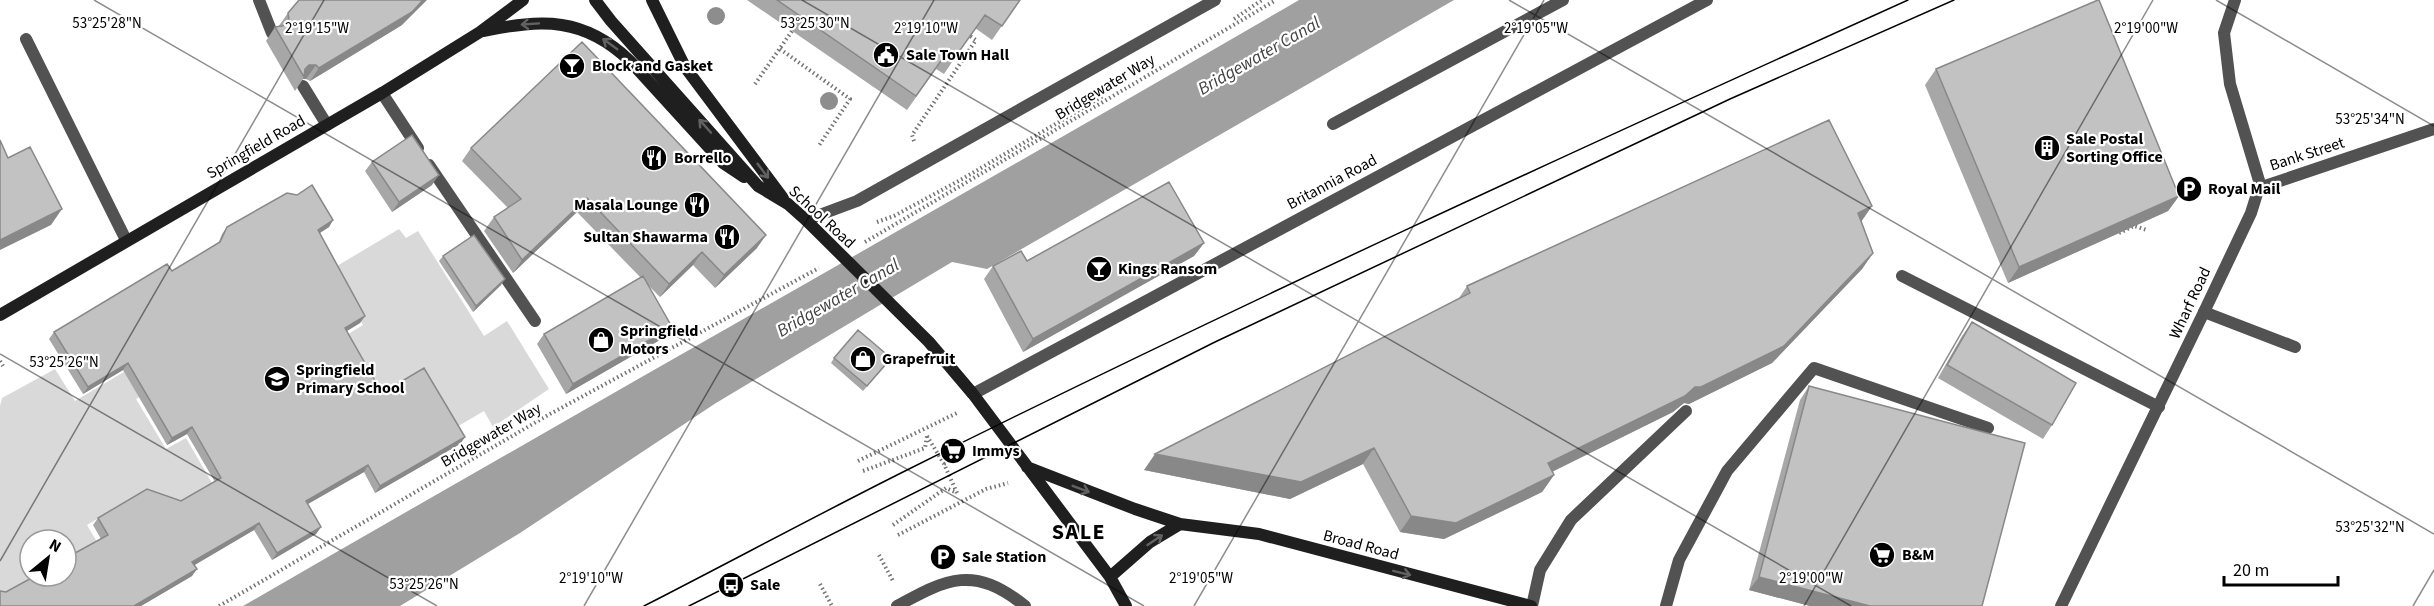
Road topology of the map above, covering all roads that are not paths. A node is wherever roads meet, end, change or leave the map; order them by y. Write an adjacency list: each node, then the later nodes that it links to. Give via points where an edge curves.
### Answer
1 (259, 0): 10 (street)
2 (523, 0): 9 (main road, Springfield Road)
3 (595, 0): 17 (main road, School Road, one-way to 3)
4 (652, 0): 19 (main road, one-way to 19, via 685,67)
5 (1215, 0): 20 (street, via 857,201)
6 (1563, 0): 14 (street)
7 (1707, 0): 27 (street, Britannia Road)
8 (2235, 0): 18 (street, via 2224,33 2230,84)
9 (480, 32): 13 (main road, Springfield Road); 17 (main road, one-way to 9, via 723,163 630,61 595,33 540,23)
10 (272, 33)
11 (26, 39): 21 (street)
12 (303, 86): 15 (street)
13 (382, 93): 15 (main road, Springfield Road); 25 (street)
14 (1334, 124)
15 (327, 125): 21 (main road, Springfield Road)
16 (2434, 129): 18 (street, Bank Street)
17 (758, 186): 19 (main road, School Road)
18 (2259, 188): 23 (street, Wharf Road)
19 (788, 204): 20 (main road, School Road)
20 (806, 220): 27 (main road, School Road, via 929,342)
21 (126, 240): 24 (main road, Springfield Road)
22 (1902, 276): 28 (street)
23 (2204, 312): 26 (street); 28 (street, Wharf Road)
24 (0, 315)
25 (535, 321)
26 (2295, 347)
27 (976, 398): 31 (main road, School Road)
28 (2159, 407): 39 (street, Wharf Road)
29 (1686, 411): 37 (street, via 1570,520 1540,570)
30 (1988, 428): 38 (street, via 1814,368 1727,471 1680,560)
31 (1030, 472): 32 (main road, Broad Road, one-way to 32); 33 (main road, School Road)
32 (1180, 524): 33 (main road, one-way to 32, via 1150,542); 37 (main road, Broad Road, one-way to 37, via 1259,534)
33 (1110, 577): 36 (main road, School Road)
34 (897, 606): 35 (street, via 954,579 1000,589)
35 (1025, 606)
36 (1126, 606)
37 (1532, 606)
38 (1666, 606)
39 (2061, 606)

